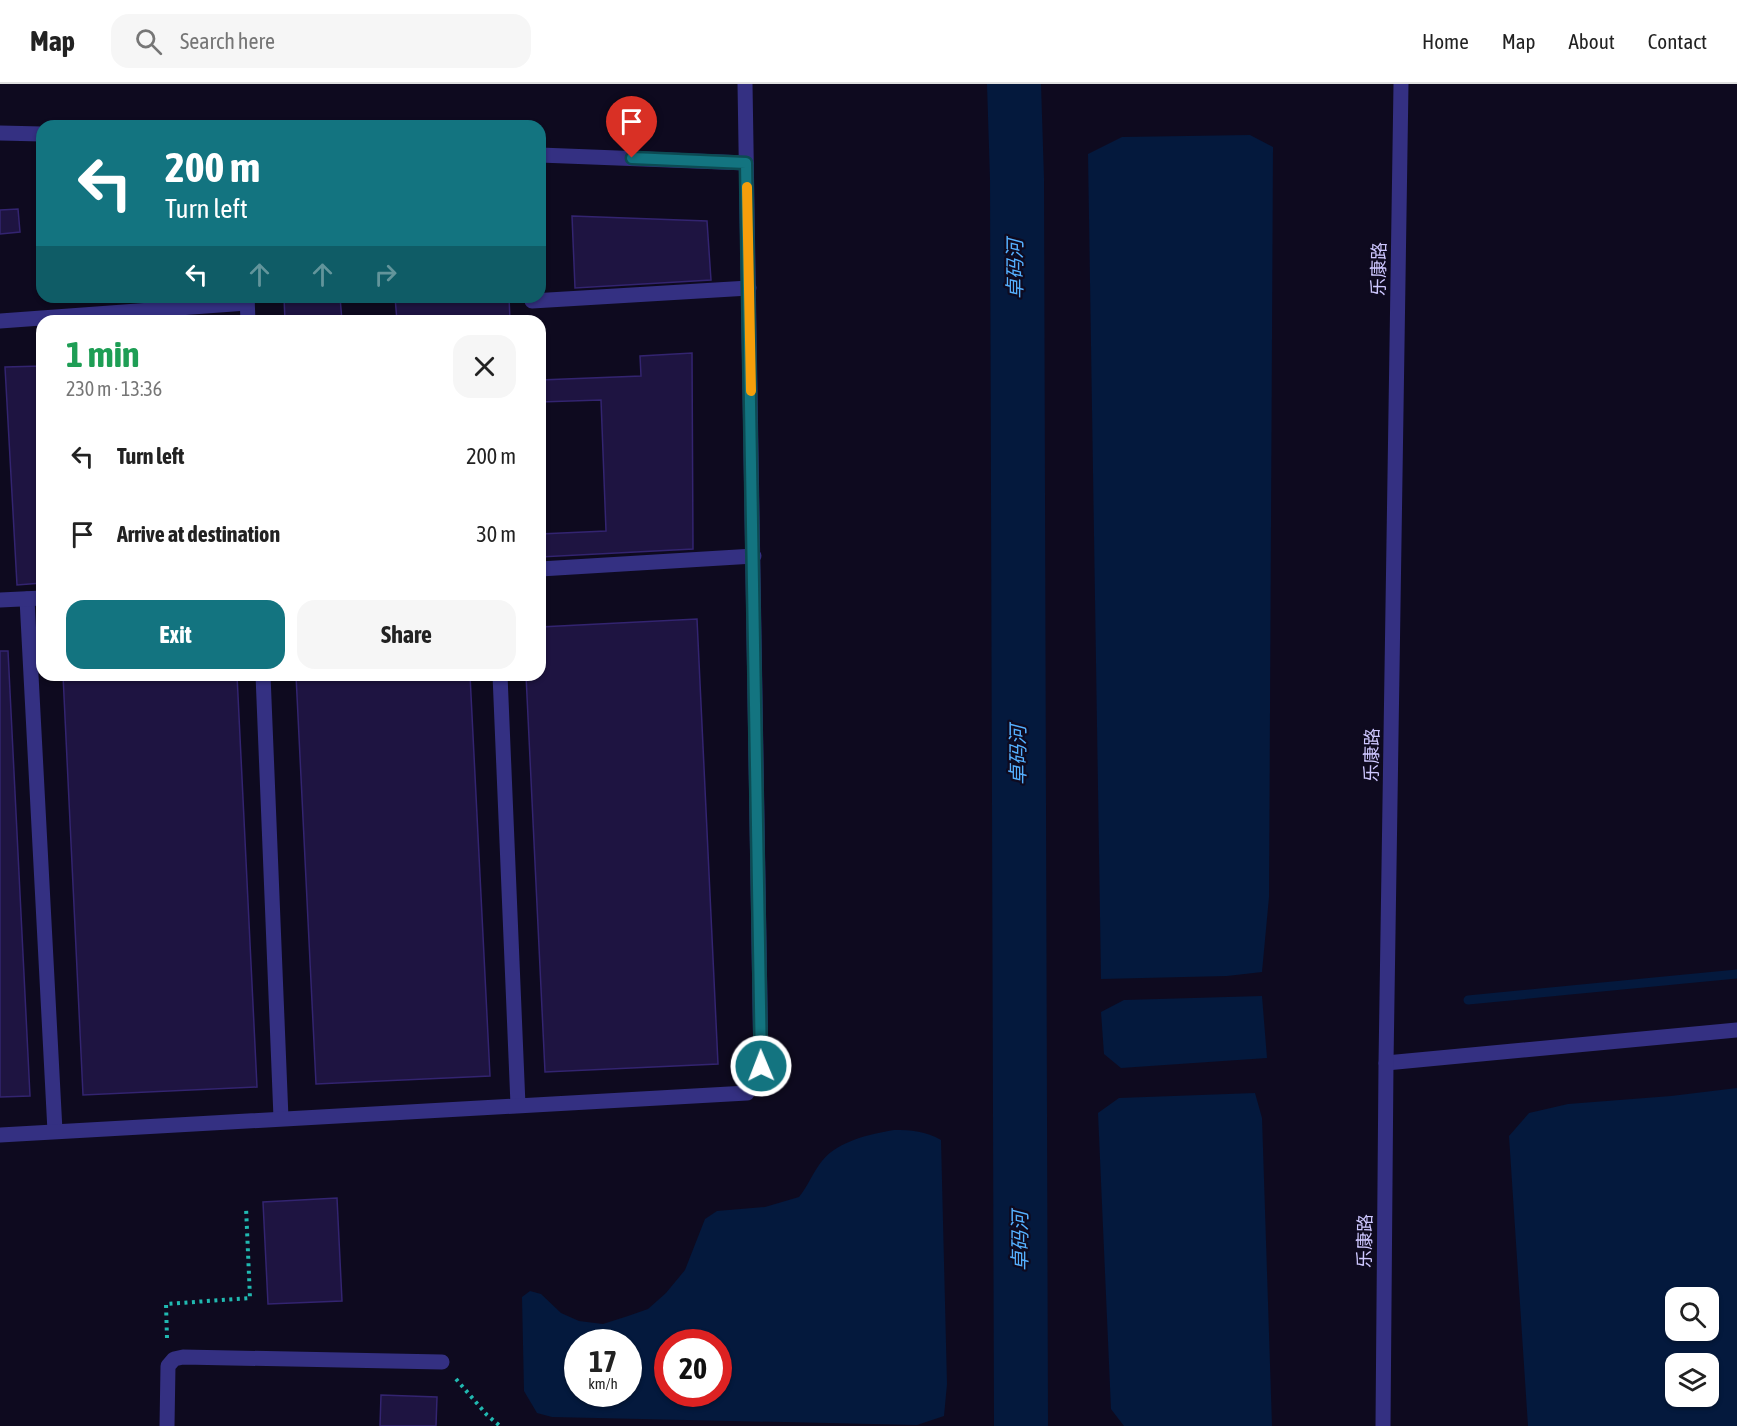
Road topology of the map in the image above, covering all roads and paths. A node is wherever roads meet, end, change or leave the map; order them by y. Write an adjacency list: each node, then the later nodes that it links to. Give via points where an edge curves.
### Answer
1 (745, 84): 6 (street)
2 (1401, 84): 22 (street, 乐康路)
3 (0, 133): 4 (street)
4 (36, 134)
5 (546, 154): 6 (street)
6 (746, 163): 7 (street)
7 (749, 288): 8 (street); 13 (street)
8 (546, 300)
9 (212, 303): 10 (street)
10 (71, 315)
11 (36, 318): 12 (street)
12 (0, 321)
13 (754, 556): 14 (street); 23 (street, via 761,1066 747,1093)
14 (546, 569)
15 (35, 598): 16 (street); 17 (street)
16 (0, 600)
17 (36, 625)
18 (38, 681): 25 (street)
19 (263, 681): 24 (street)
20 (500, 681): 23 (street)
21 (1737, 1030): 22 (street)
22 (1386, 1063): 32 (street, 乐康路)
23 (518, 1105): 24 (street)
24 (281, 1118): 25 (street)
25 (55, 1131): 26 (street)
26 (0, 1135)
27 (246, 1207): 29 (path, via 250,1298 166,1304)
28 (442, 1362): 29 (street, via 183,1357); 31 (path)
29 (168, 1366): 30 (street)
30 (168, 1426)
31 (500, 1426)
32 (1383, 1426)

